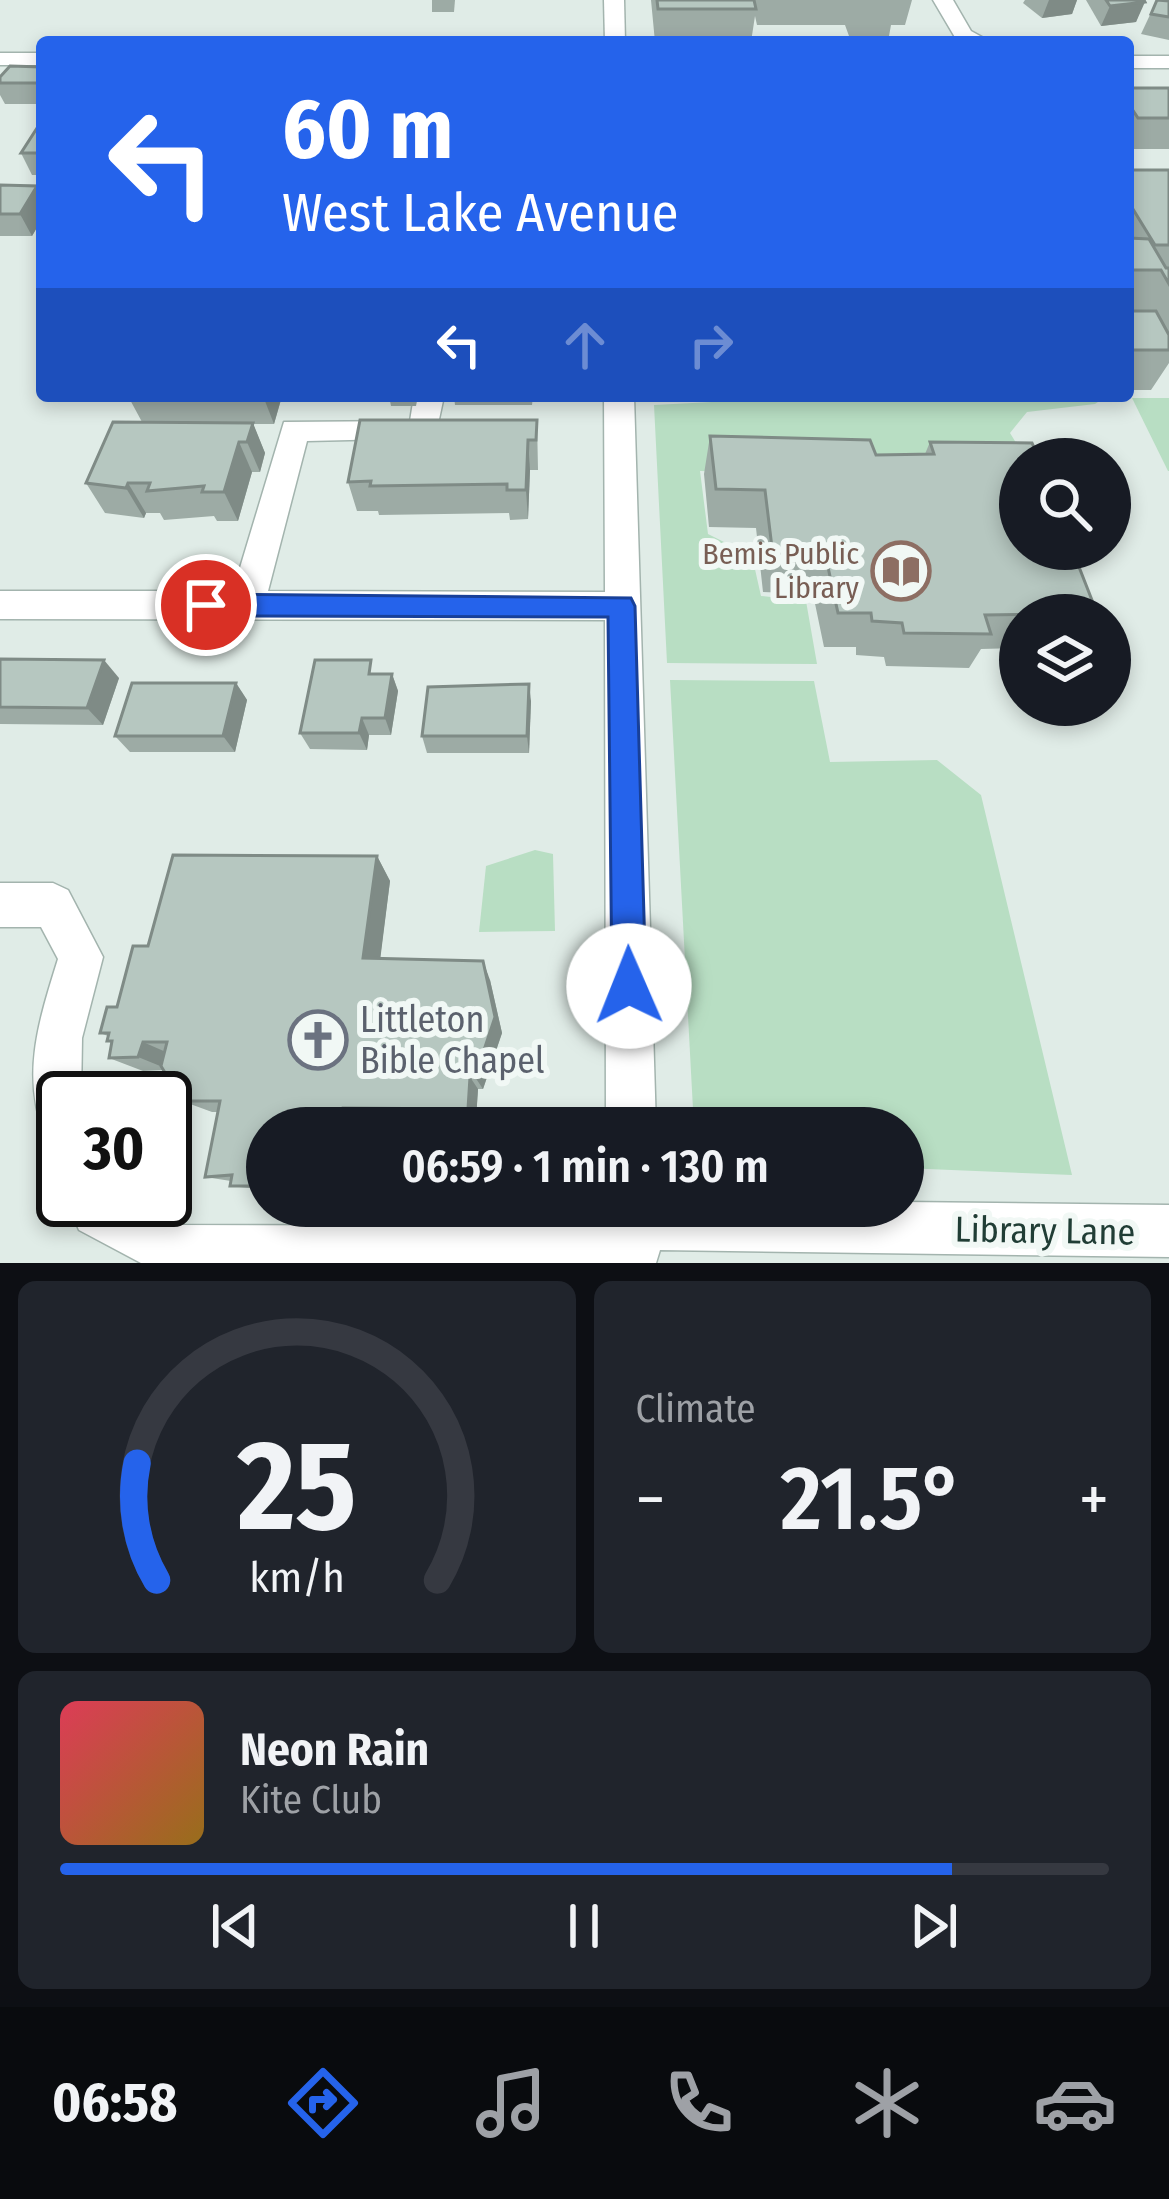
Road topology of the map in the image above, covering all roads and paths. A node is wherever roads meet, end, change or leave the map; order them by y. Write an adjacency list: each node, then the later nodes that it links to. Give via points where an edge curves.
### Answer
1 (614, 0): 3 (street)
2 (944, 0): 4 (street)
3 (615, 36)
4 (966, 36)
5 (0, 59): 6 (street)
6 (36, 59)
7 (1134, 62): 8 (street)
8 (1169, 62)
9 (428, 402): 11 (street)
10 (619, 402): 15 (street)
11 (424, 430): 12 (street); 14 (street, via 284,430)
12 (463, 430)
13 (0, 605): 14 (street)
14 (247, 605): 15 (street)
15 (622, 606): 18 (street)
16 (0, 905): 17 (street, via 53,905 81,957 58,1034)
17 (57, 1071)
18 (632, 1107)
19 (126, 1227): 21 (street, Library Lane, via 172,1251)
20 (1169, 1232): 21 (street, Library Lane)
21 (634, 1236)

